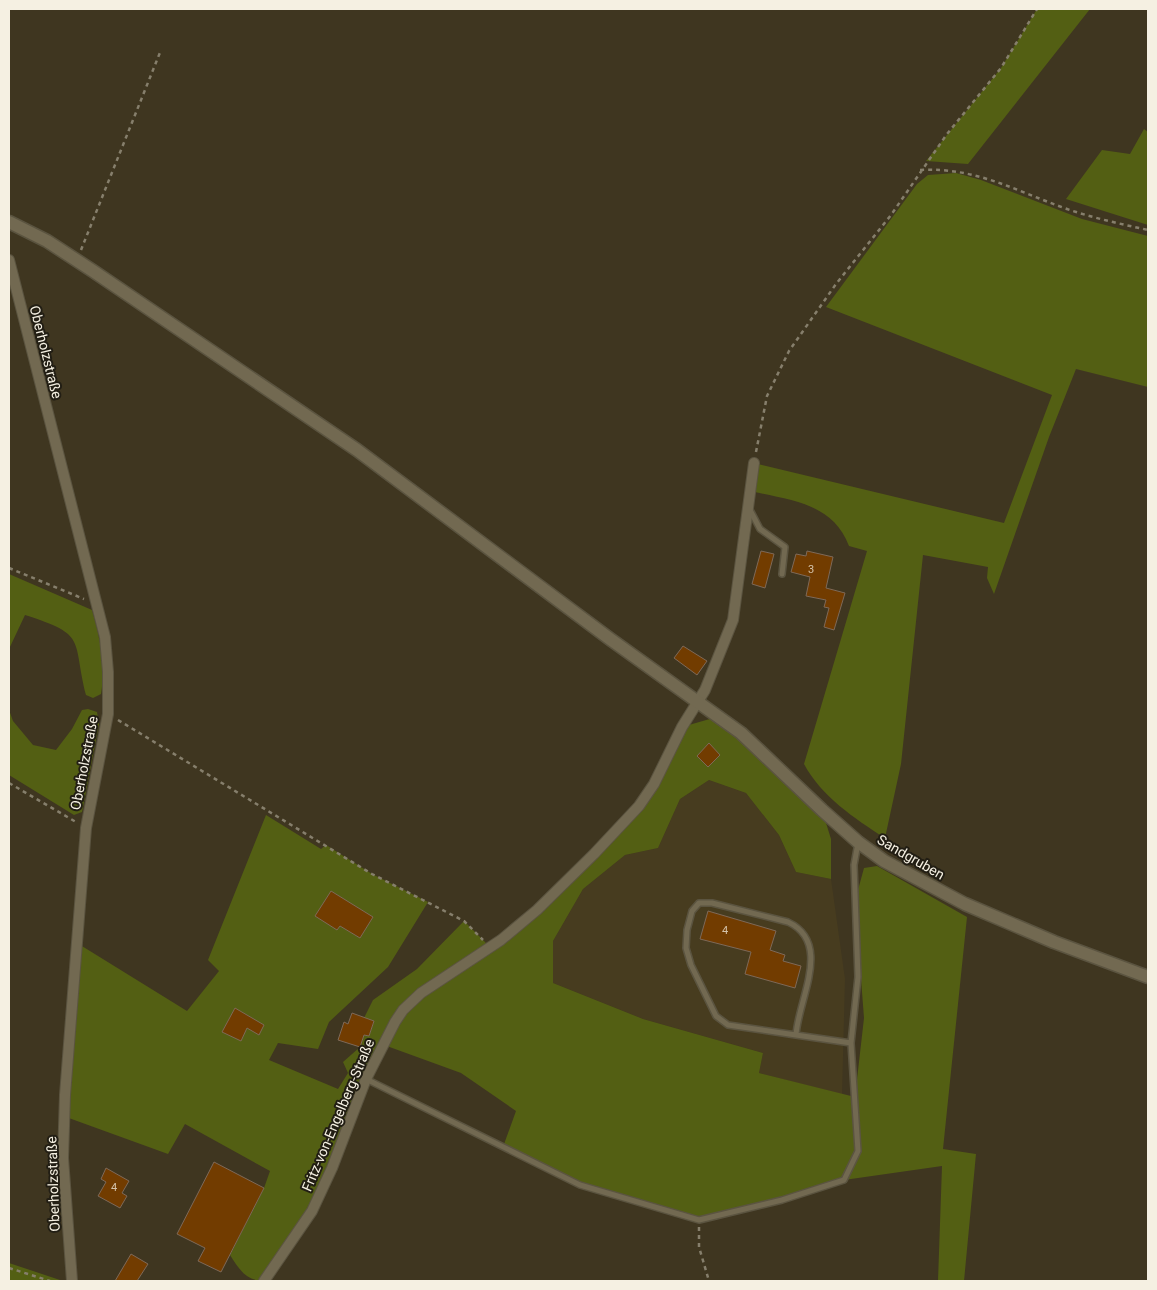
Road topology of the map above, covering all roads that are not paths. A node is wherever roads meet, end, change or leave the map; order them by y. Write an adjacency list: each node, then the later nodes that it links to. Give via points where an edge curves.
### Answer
1 (9, 222): 6 (street, Sandgruben, via 47,241 357,450 610,639)
2 (9, 260): 12 (street, Oberholzstraße, via 105,637 108,672 108,714 86,828 65,1094 63,1158)
3 (754, 463): 4 (street)
4 (749, 508): 5 (lane, via 760,529 786,547); 6 (street, via 733,620 723,650)
5 (782, 574)
6 (698, 700): 7 (street, Sandgruben, via 741,733); 11 (street, Fritz-von-Engelberg-Straße, via 639,806 587,861 501,940 411,1002 395,1022)
7 (858, 842): 8 (street, Sandgruben, via 884,861 965,904); 10 (lane, via 854,865 858,977)
8 (1148, 978)
9 (796, 1034): 9 (lane, via 812,966 801,931 788,922 712,903 696,905 689,917 686,948 716,1016 728,1025); 10 (lane)
10 (851, 1043): 11 (lane, via 858,1151 844,1180 782,1200 699,1220 580,1185)
11 (366, 1079): 13 (street, Fritz-von-Engelberg-Straße, via 312,1211)
12 (72, 1281)
13 (264, 1281)

